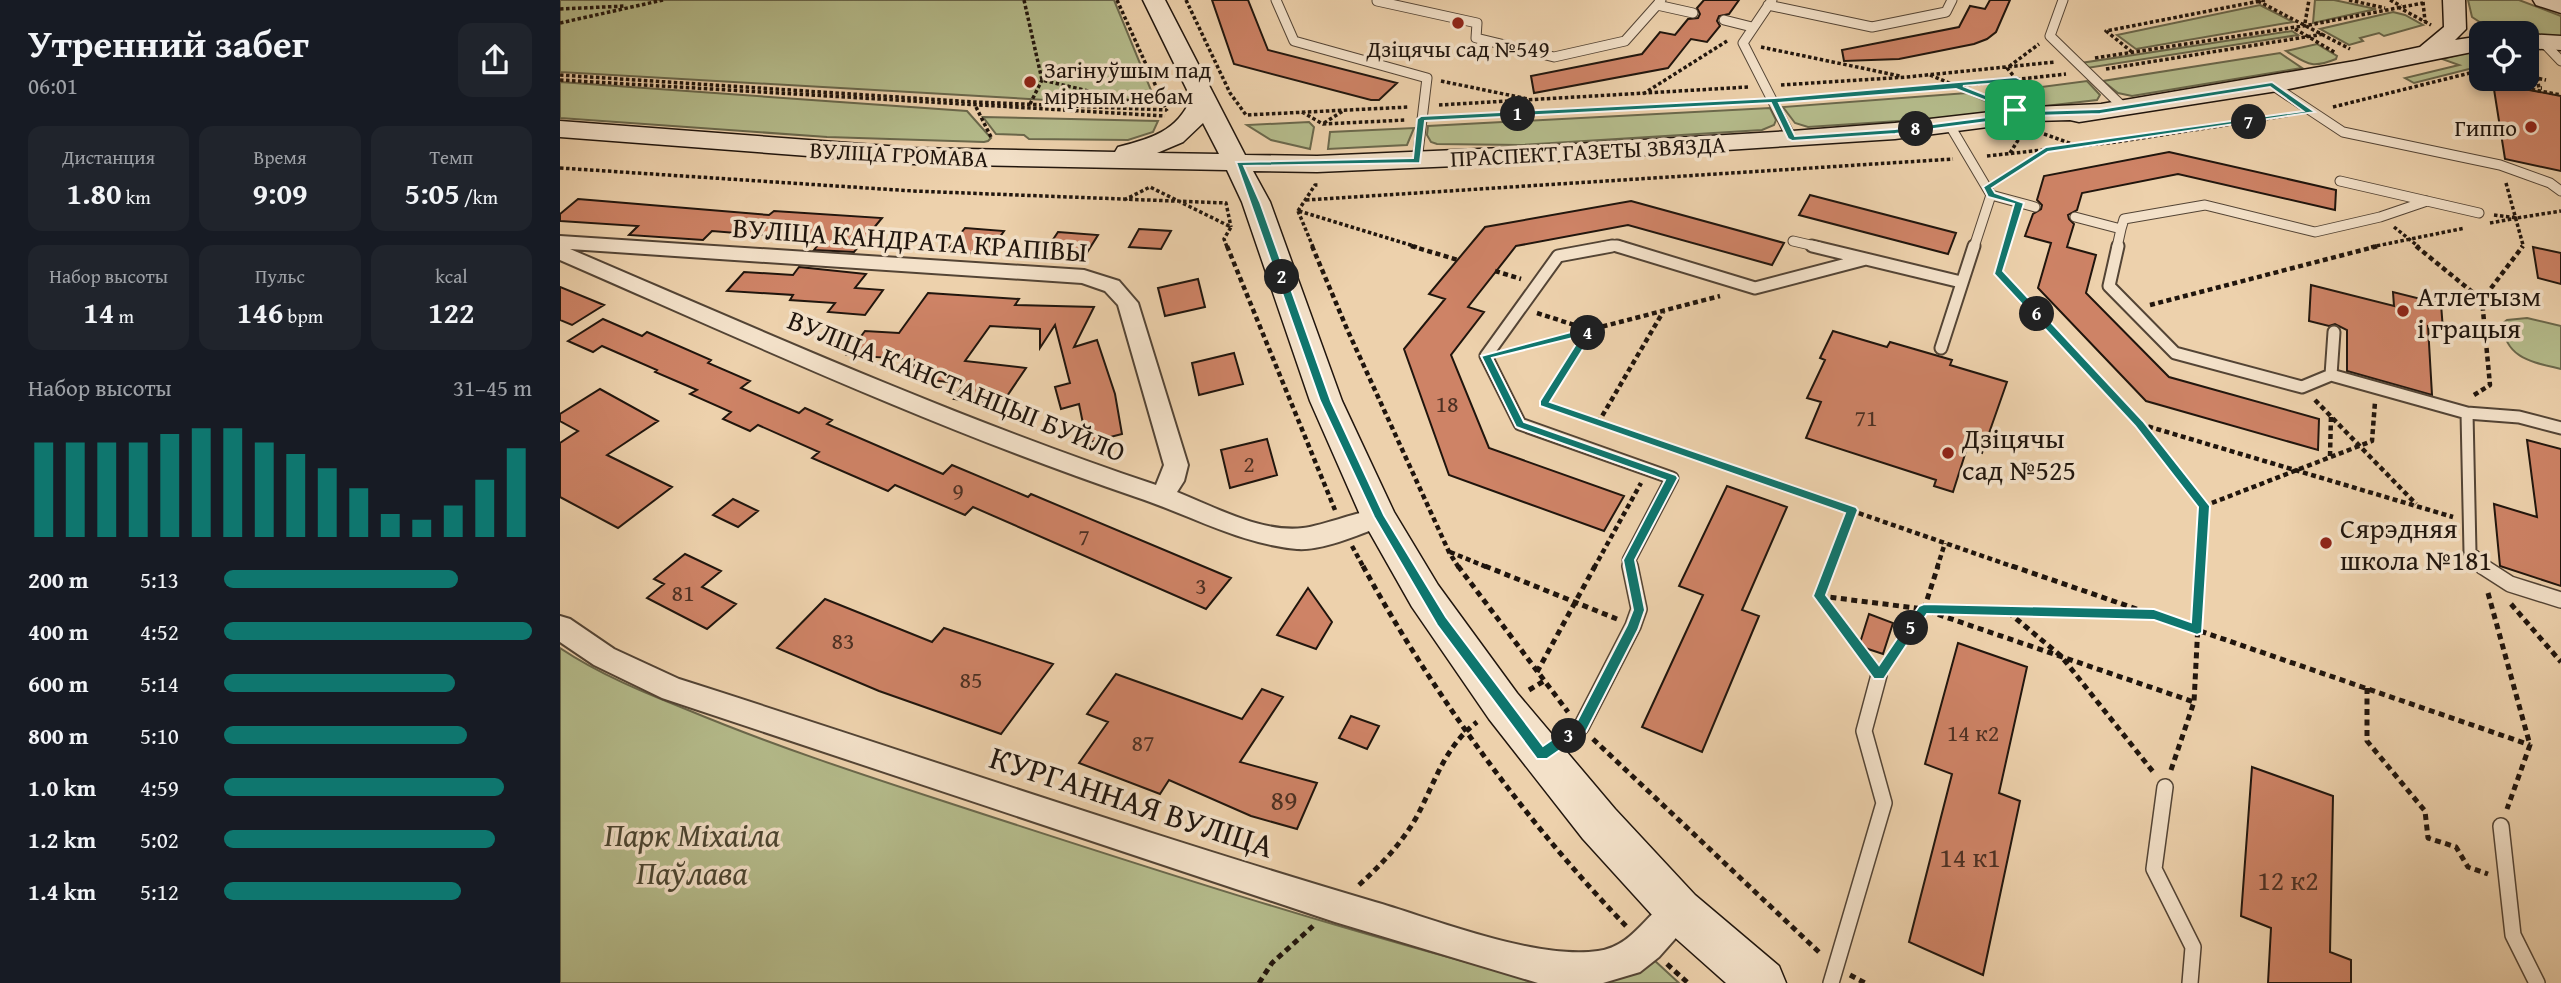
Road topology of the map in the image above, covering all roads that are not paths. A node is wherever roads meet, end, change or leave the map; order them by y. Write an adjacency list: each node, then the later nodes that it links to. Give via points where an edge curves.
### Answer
1 (1154, 0): 20 (main road)
2 (1276, 0): 26 (lane, via 1294,41 1417,71 1427,78)
3 (1952, 0): 9 (lane, via 1946,12 1872,27)
4 (2063, 0): 21 (lane, via 2050,36 2086,72)
5 (2544, 0): 10 (main road)
6 (1377, 1): 8 (lane, via 1477,23 1476,38 1554,57 1625,41)
7 (2454, 2): 13 (main road); 15 (main road, ПРАСПЕКТ ГАЗЕТЫ ЗВЯЗДА, via 2455,29 2449,36)
8 (1659, 3): 11 (lane)
9 (1770, 3): 14 (lane)
10 (2561, 6)
11 (1693, 13)
12 (1724, 20): 14 (lane)
13 (2472, 21)
14 (1752, 27): 24 (lane, via 1744,43)
15 (2432, 38): 16 (main road, ПРАСПЕКТ ГАЗЕТЫ ЗВЯЗДА); 19 (main road, ПРАСПЕКТ ГАЗЕТЫ ЗВЯЗДА, via 2334,73)
16 (2469, 42)
17 (2539, 42): 18 (lane)
18 (2561, 61)
19 (2272, 85): 21 (main road, ПРАСПЕКТ ГАЗЕТЫ ЗВЯЗДА); 30 (lane, via 2343,132 2500,164)
20 (1203, 98): 25 (main road, via 1197,116 1174,138); 27 (main road)
21 (2112, 110): 22 (main road, ПРАСПЕКТ ГАЗЕТЫ ЗВЯЗДА, via 2040,122)
22 (1951, 126): 24 (main road, ПРАСПЕКТ ГАЗЕТЫ ЗВЯЗДА); 29 (lane)
23 (560, 129): 25 (main road, ВУЛІЦА ГРОМАВА, via 902,155)
24 (1792, 139): 26 (main road, ПРАСПЕКТ ГАЗЕТЫ ЗВЯЗДА)
25 (1097, 161): 27 (main road, ВУЛІЦА ГРОМАВА)
26 (1417, 161): 27 (main road, ПРАСПЕКТ ГАЗЕТЫ ЗВЯЗДА)
27 (1239, 164): 48 (main road, via 1326,401)
28 (2340, 181): 31 (lane)
29 (1989, 191): 32 (lane); 40 (lane)
30 (2561, 191)
31 (2427, 201): 33 (lane); 35 (lane, via 2315,232 2205,205 2124,219)
32 (2035, 207)
33 (2479, 213)
34 (2075, 217): 35 (lane)
35 (2121, 229): 44 (lane, via 2109,286 2175,353 2302,387)
36 (1793, 241): 39 (lane)
37 (560, 242): 47 (street, ВУЛІЦА КАНДРАТА КРАПІВЫ, via 1084,277 1112,286 1128,303 1176,466)
38 (560, 252): 47 (street, ВУЛІЦА КАНСТАНЦЫІ БУЙЛО, via 900,400 1035,454)
39 (1866, 259): 40 (lane); 41 (lane)
40 (1961, 282): 43 (lane)
41 (1755, 288): 52 (lane, via 1615,245 1558,256 1486,356 1520,424 1672,478 1629,560 1639,610 1633,626 1581,727)
42 (2334, 332): 44 (lane)
43 (1941, 348)
44 (2331, 375): 45 (lane)
45 (2467, 413): 46 (lane, via 2519,417); 49 (lane, via 2470,552 2481,569 2512,585)
46 (2561, 428)
47 (1161, 496): 48 (street, ВУЛІЦА КАНСТАНЦЫІ БУЙЛО, via 1262,535 1301,539)
48 (1379, 517): 52 (main road, via 1442,621)
49 (2561, 600)
50 (560, 627): 55 (street, КУРГАННАЯ ВУЛІЦА, via 604,657 672,689 1335,906 1540,967 1597,968 1628,960)
51 (1879, 675): 56 (lane, via 1864,731 1884,803)
52 (1542, 755): 55 (main road)
53 (2165, 787): 58 (lane, via 2154,869 2193,947)
54 (2501, 826): 59 (lane, via 2513,935)
55 (1679, 911): 57 (main road)
56 (1833, 975)
57 (1762, 983)
58 (2190, 983)
59 (2537, 983)

